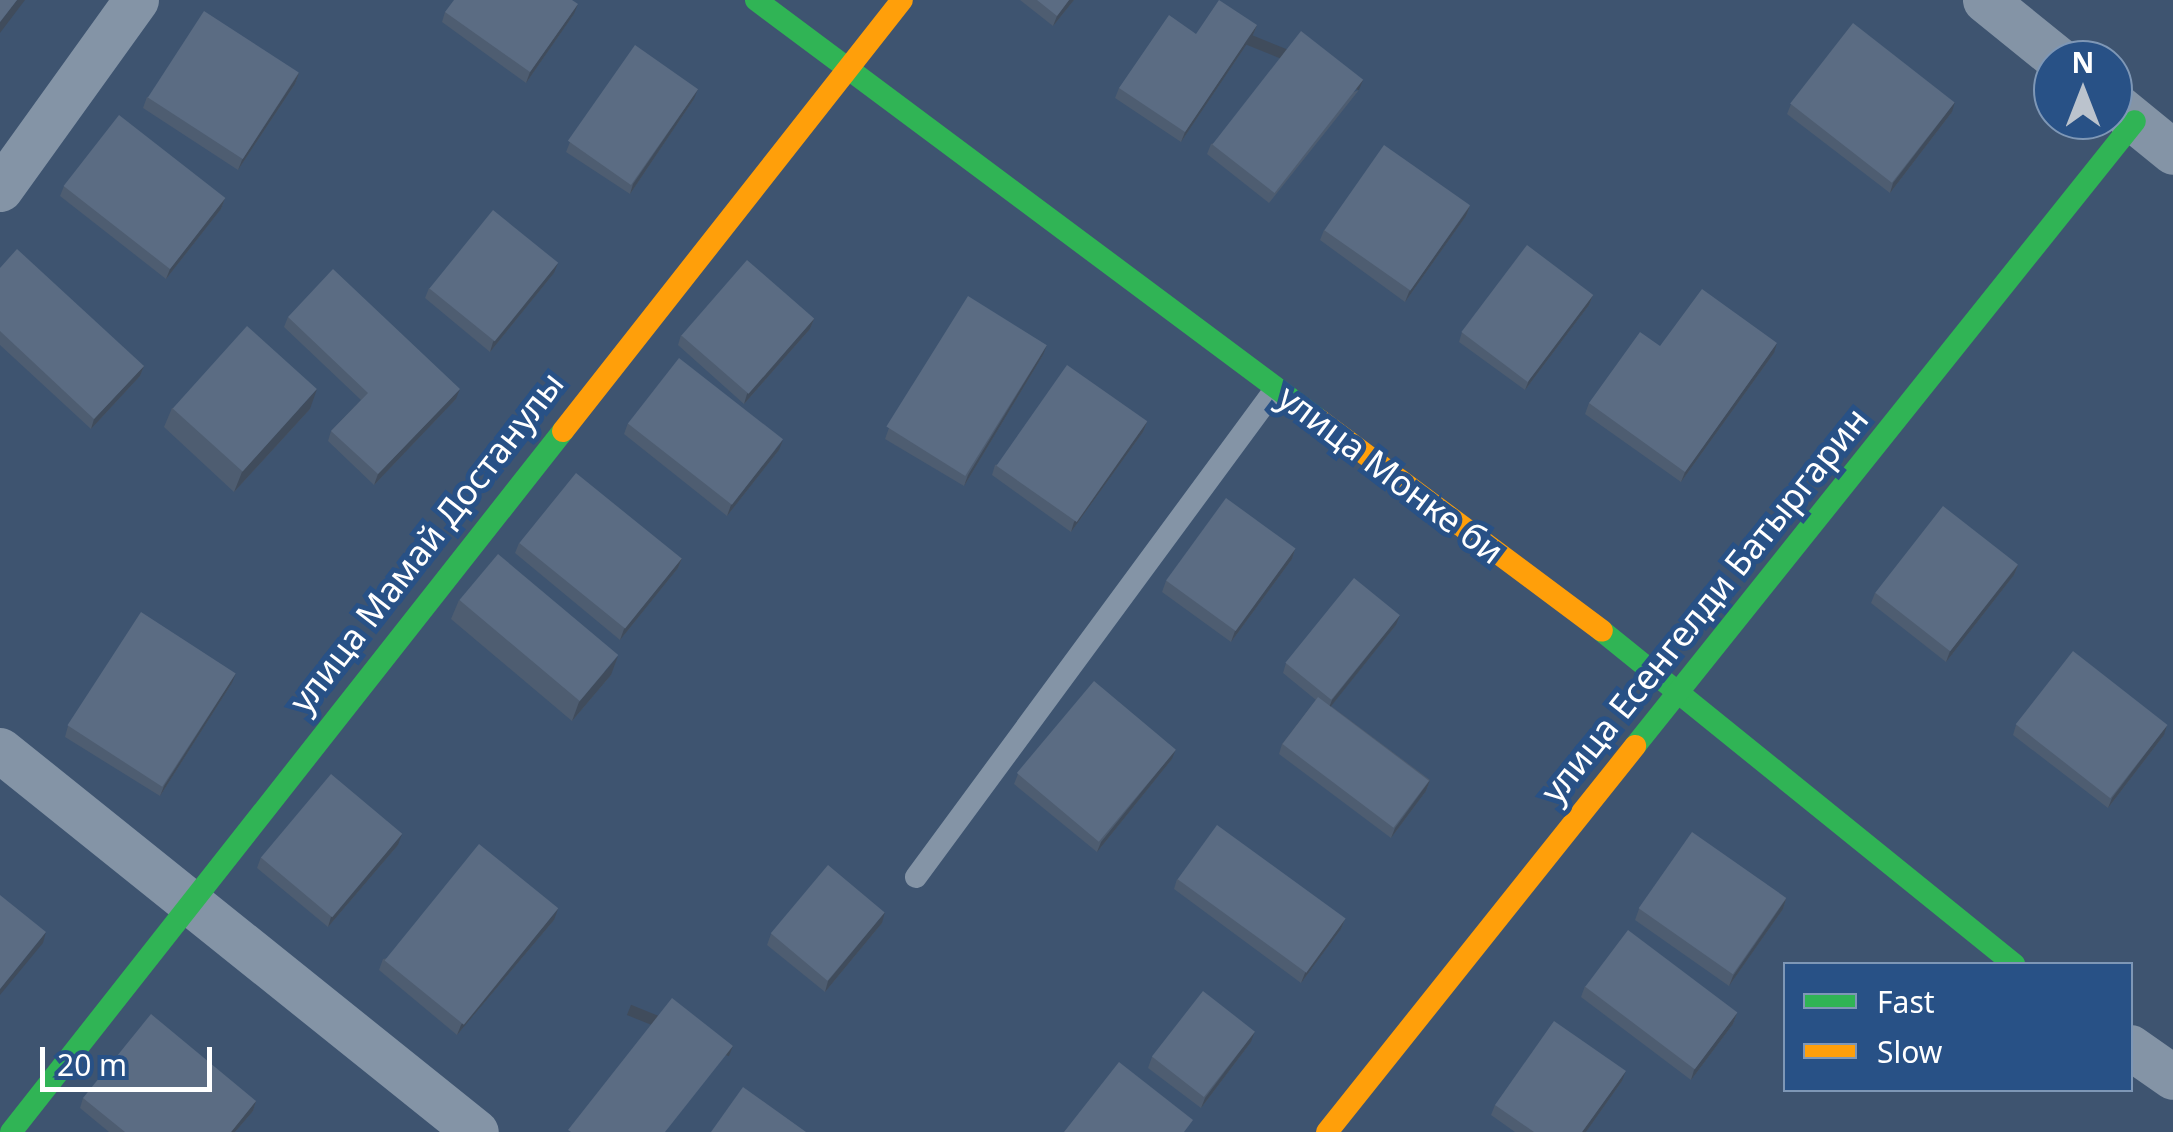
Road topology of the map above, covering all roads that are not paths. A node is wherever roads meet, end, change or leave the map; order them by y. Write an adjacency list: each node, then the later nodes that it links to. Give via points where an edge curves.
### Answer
1 (136, 0): 10 (street)
2 (756, 0): 6 (street, улица Монке би)
3 (902, 0): 6 (street, улица Мамай Достанулы)
4 (1985, 0): 5 (street)
5 (2034, 40)
6 (843, 65): 11 (street, улица Монке би); 15 (street, улица Мамай Достанулы)
7 (2133, 119): 9 (street)
8 (2103, 140): 12 (street, улица Есенгелди Батыргарин)
9 (2173, 152)
10 (0, 189)
11 (1276, 388): 12 (street, улица Монке би); 14 (lane)
12 (1681, 690): 16 (street, улица Монке би); 21 (street, улица Есенгелди Батыргарин)
13 (0, 750): 15 (street)
14 (916, 877)
15 (190, 902): 19 (street, улица Мамай Достанулы); 20 (street)
16 (2012, 962)
17 (2133, 1049): 18 (street)
18 (2173, 1076)
19 (11, 1132)
20 (476, 1132)
21 (1327, 1132)

